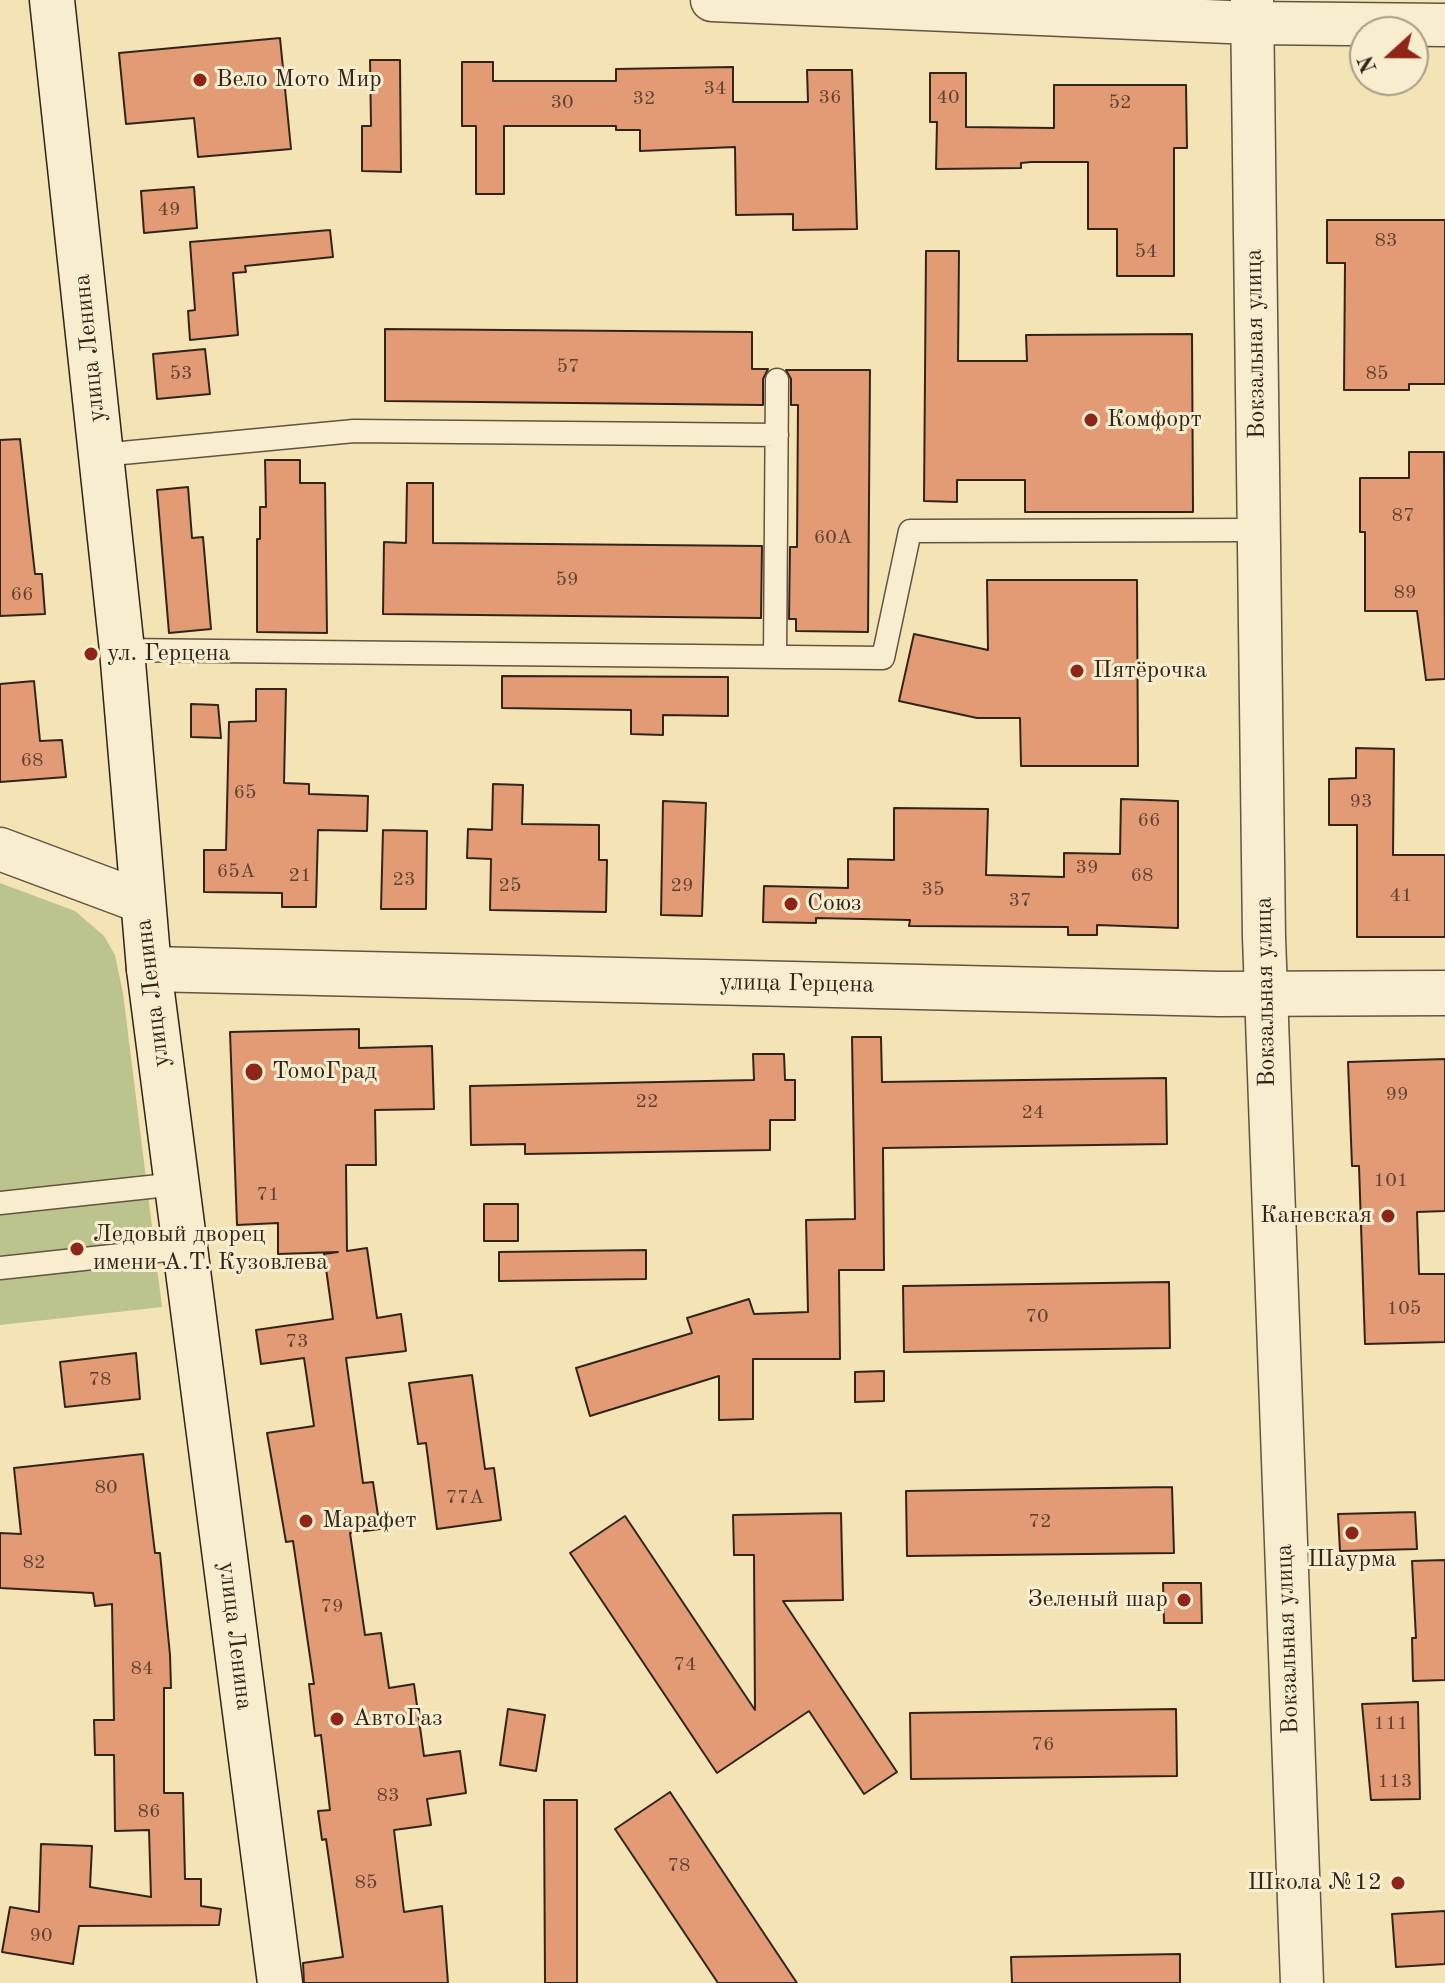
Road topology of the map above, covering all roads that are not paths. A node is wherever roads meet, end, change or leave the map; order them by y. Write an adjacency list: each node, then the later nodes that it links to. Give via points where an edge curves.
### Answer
1 (52, 0): 7 (main road, улица Ленина)
2 (712, 0): 3 (street)
3 (1252, 11): 4 (street); 8 (street, Вокзальная улица)
4 (1445, 25)
5 (777, 380): 6 (lane)
6 (777, 435): 7 (lane, via 354,431); 10 (lane)
7 (101, 455): 9 (main road, улица Ленина)
8 (1259, 530): 10 (lane, via 910,531 883,658); 15 (street, Вокзальная улица)
9 (122, 650): 10 (lane); 12 (main road, улица Ленина)
10 (775, 657)
11 (0, 849): 12 (street)
12 (142, 902): 13 (main road, улица Ленина)
13 (149, 969): 15 (main road, улица Герцена); 16 (main road, улица Ленина)
14 (1445, 993): 15 (main road, улица Герцена)
15 (1266, 994): 21 (street, Вокзальная улица)
16 (177, 1184): 17 (lane); 18 (main road, улица Ленина)
17 (0, 1203)
18 (185, 1248): 19 (lane); 20 (main road, улица Ленина)
19 (0, 1268)
20 (280, 1983)
21 (1302, 1983)

